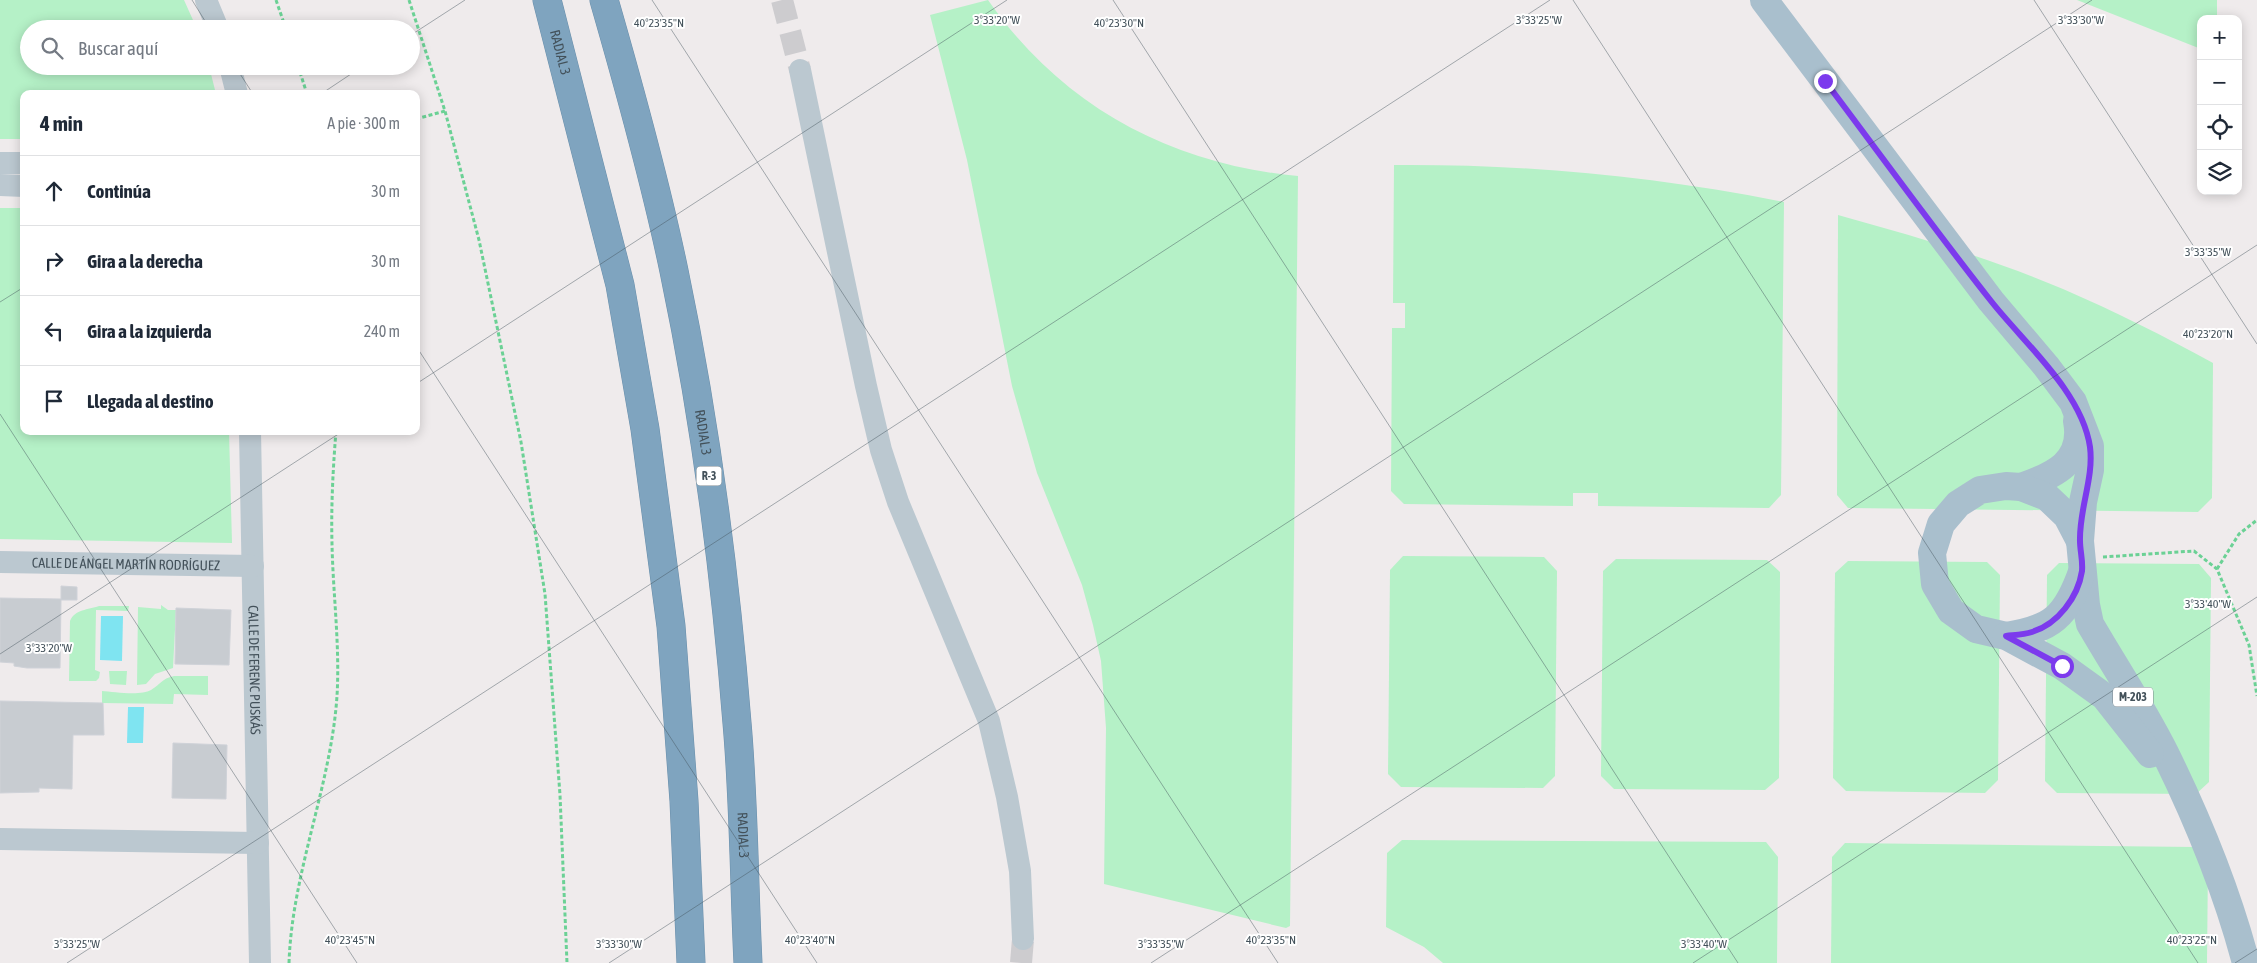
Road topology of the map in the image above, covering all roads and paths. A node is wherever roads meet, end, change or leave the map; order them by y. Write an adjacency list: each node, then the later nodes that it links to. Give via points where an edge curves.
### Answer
1 (206, 0): 7 (street)
2 (276, 0): 8 (path)
3 (410, 0): 9 (path)
4 (547, 0): 40 (highway, RADIAL 3, via 620,286 645,429 671,626 684,801)
5 (604, 0): 41 (highway, RADIAL 3 / R-3, via 639,121 672,261 701,418 737,724)
6 (1764, 0): 22 (main road, M-203, via 1991,301)
7 (214, 20)
8 (283, 20)
9 (416, 20)
10 (420, 32): 16 (path)
11 (800, 70): 36 (street, via 881,450 898,502 989,721 1020,871)
12 (232, 75): 14 (street)
13 (301, 75): 15 (path)
14 (236, 90)
15 (306, 90)
16 (445, 111): 17 (path); 39 (path, via 479,240 521,442 545,594 560,795)
17 (420, 118)
18 (0, 163): 19 (street)
19 (20, 163)
20 (0, 185): 21 (street)
21 (20, 186)
22 (2073, 402): 25 (main road, M-203, via 2078,427 2075,446 2066,465 2049,478); 27 (main road, M-203, via 2090,446)
23 (250, 435): 29 (street, CALLE DE FERENC PUSKÁS)
24 (336, 435): 38 (path, via 332,545 337,696 292,925)
25 (2021, 487): 27 (main road, M-203, via 2047,497 2067,516); 31 (main road, M-203, via 1980,490 1958,504 1941,524 1932,553 1935,584 1951,611 1976,629)
26 (2257, 520): 30 (path, via 2239,534)
27 (2081, 557): 30 (path, via 2194,551); 31 (main road, M-203, via 2073,597 2056,619 2032,632); 33 (main road, M-203, via 2090,624 2164,752)
28 (0, 562): 29 (street, CALLE DE ÁNGEL MARTÍN RODRÍGUEZ)
29 (253, 566): 35 (street, CALLE DE FERENC PUSKÁS)
30 (2217, 569): 32 (path, via 2249,645)
31 (2006, 636): 33 (main road, M-203, via 2062,666 2105,697 2153,758)
32 (2257, 696)
33 (2196, 821): 42 (main road, M-203)
34 (0, 839): 35 (street)
35 (258, 843): 37 (street, CALLE DE FERENC PUSKÁS)
36 (1023, 939)
37 (260, 963)
38 (289, 963)
39 (567, 963)
40 (691, 963)
41 (748, 963)
42 (2246, 963)

